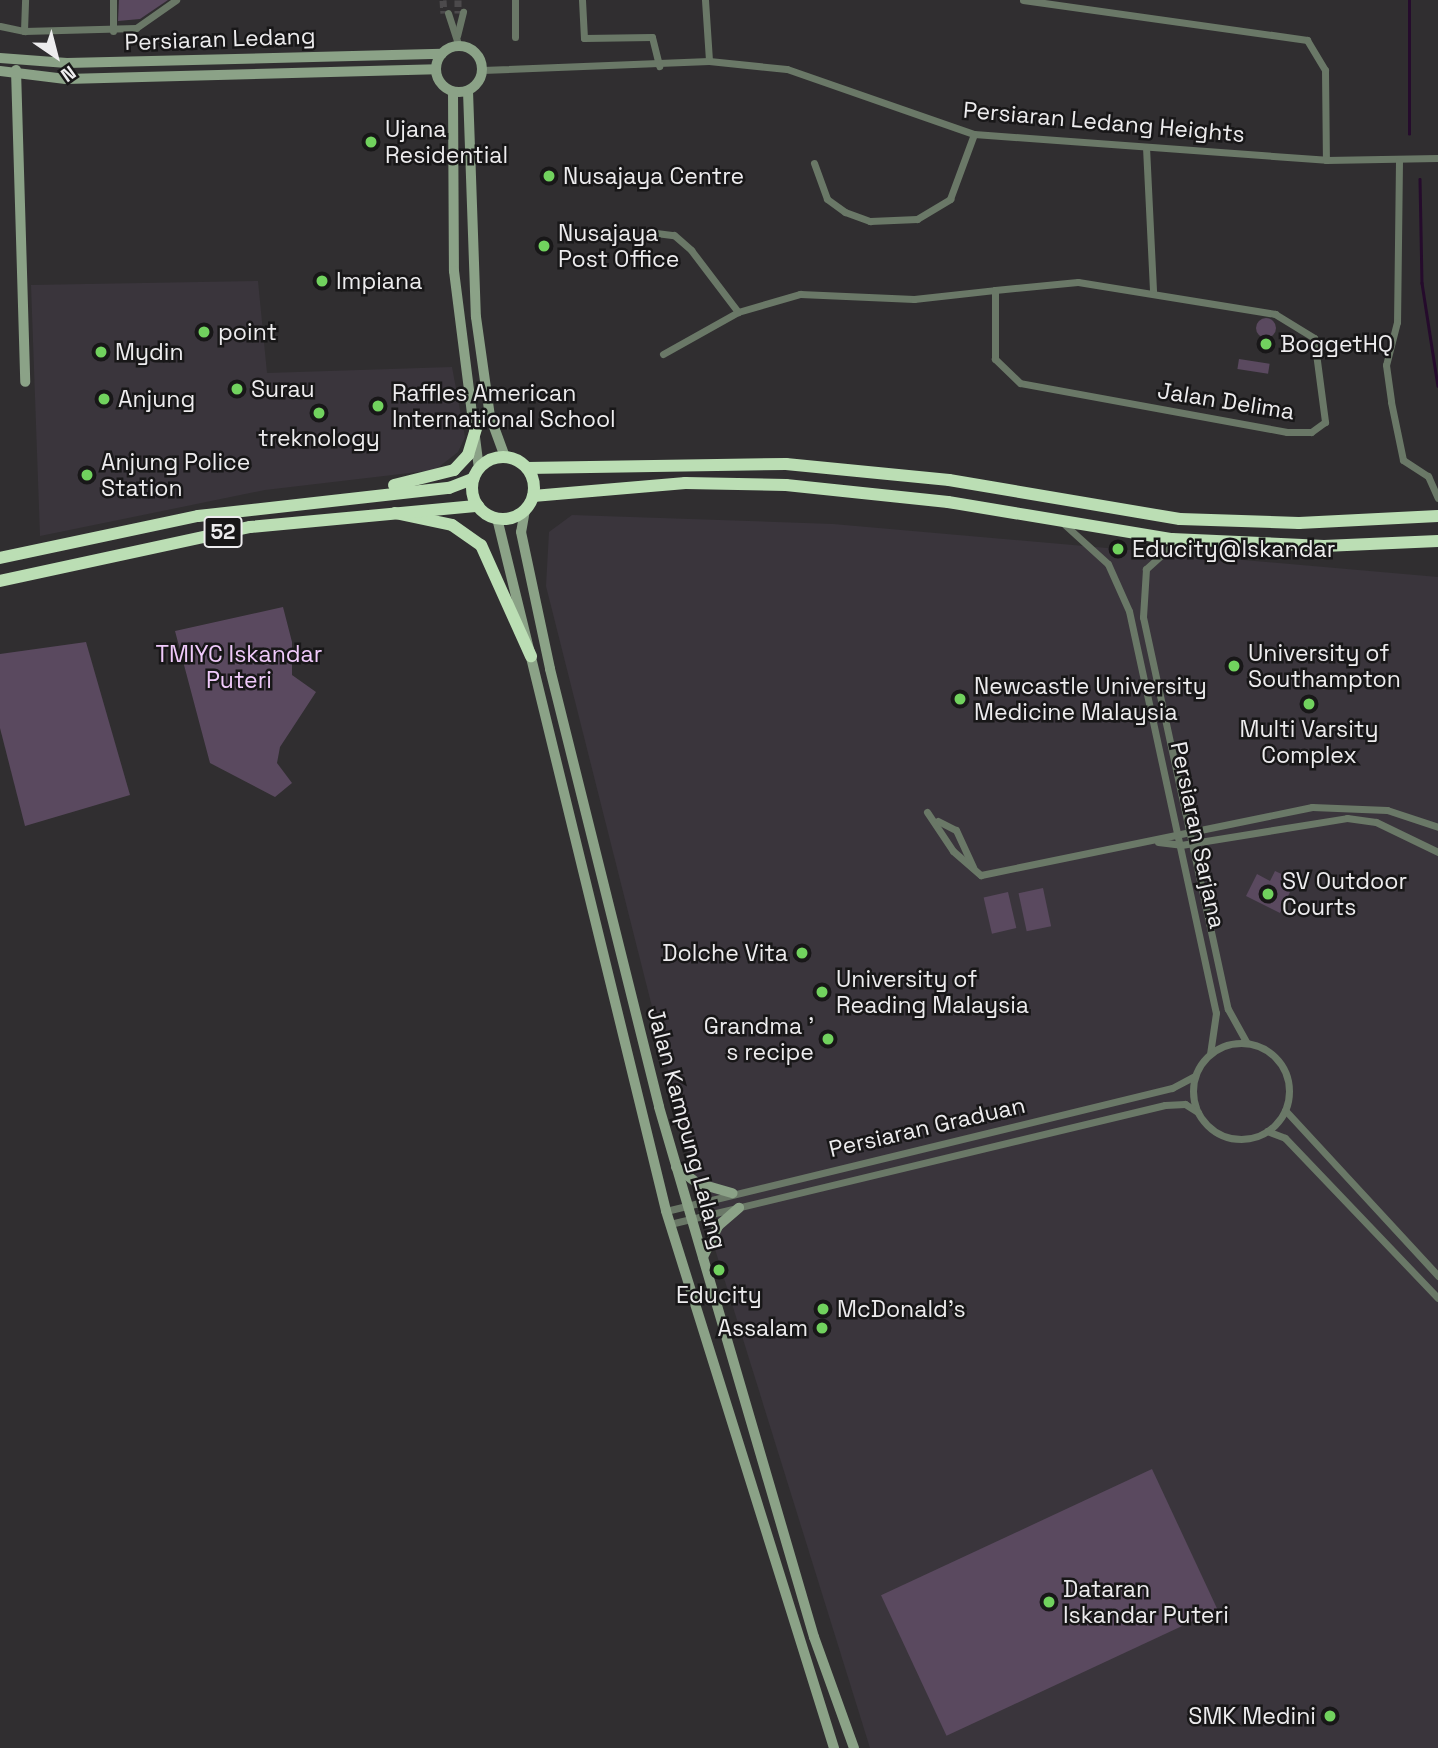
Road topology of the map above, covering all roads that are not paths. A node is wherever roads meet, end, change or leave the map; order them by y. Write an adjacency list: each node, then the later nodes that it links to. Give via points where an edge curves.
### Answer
1 (25, 0): 11 (street)
2 (113, 0): 12 (street)
3 (176, 0): 12 (street, Persiaran Ledang, via 136,28)
4 (515, 0): 13 (street)
5 (582, 0): 19 (street, via 584,38 652,37)
6 (705, 0): 17 (street)
7 (1023, 0): 29 (street, via 1307,40 1325,70)
8 (461, 12): 14 (street)
9 (446, 13): 14 (street)
10 (0, 26): 11 (street, Persiaran Ledang)
11 (24, 31): 12 (street, Persiaran Ledang)
12 (113, 32)
13 (515, 37)
14 (458, 41): 15 (main road); 21 (main road, via 476,53)
15 (442, 54): 18 (main road, Persiaran Ledang); 20 (main road)
16 (0, 58): 18 (main road, Persiaran Ledang)
17 (709, 61): 19 (street, Persiaran Ledang Heights); 26 (street, Persiaran Ledang Heights, via 787,69)
18 (16, 62): 23 (main road)
19 (659, 66): 21 (street, Persiaran Ledang Heights)
20 (436, 69): 23 (main road, Persiaran Ledang, via 66,79); 25 (main road, via 441,84)
21 (482, 70): 24 (main road)
22 (0, 71): 23 (main road, Persiaran Ledang)
23 (17, 74): 37 (main road)
24 (468, 91): 25 (main road); 39 (main road, via 477,331 490,415)
25 (453, 92): 38 (main road, via 454,271)
26 (974, 134): 27 (street, Persiaran Ledang Heights); 31 (street, via 950,200 917,219 870,221 845,212 827,199)
27 (1146, 147): 29 (street, Persiaran Ledang Heights); 34 (street)
28 (1438, 158): 30 (street, Persiaran Ledang Heights)
29 (1326, 160): 30 (street, Persiaran Ledang Heights)
30 (1399, 162): 44 (street, via 1397,322 1387,365 1391,402 1402,460 1428,476)
31 (814, 163)
32 (648, 232): 35 (street, via 674,235 691,250)
33 (995, 290): 34 (street, Jalan Delima, via 1078,282); 34 (street, Jalan Delima, via 995,359 1020,383 1287,432 1311,432 1325,422 1320,352 1304,328 1275,314); 35 (street, via 914,299 800,294)
34 (1153, 291)
35 (738, 312): 36 (street)
36 (663, 354)
37 (25, 382)
38 (477, 425): 41 (main road); 42 (highway, via 468,455 454,470)
39 (505, 457): 40 (highway); 41 (highway)
40 (527, 468): 43 (highway); 48 (highway, via 683,462 849,468 1180,519)
41 (476, 473): 42 (highway, 52, via 449,488); 45 (highway)
42 (371, 494): 53 (highway, 52, via 198,516)
43 (533, 496): 47 (highway); 50 (highway, via 685,483 786,485 948,502)
44 (1438, 498)
45 (478, 506): 46 (highway, 52); 49 (highway)
46 (388, 510): 54 (highway, 52, via 250,527); 55 (highway, via 452,525 481,545)
47 (524, 510): 49 (highway); 72 (main road, Jalan Kampung Lalang, via 521,532 550,668)
48 (1438, 516)
49 (497, 518): 55 (main road, Jalan Kampung Lalang)
50 (1064, 524): 51 (highway); 60 (street, Persiaran Sarjana, via 1102,557 1123,593)
51 (1181, 539): 52 (highway, via 1324,546); 59 (street, Persiaran Sarjana, via 1151,561 1141,598)
52 (1438, 541)
53 (0, 558)
54 (0, 581)
55 (531, 656): 78 (main road, Jalan Kampung Lalang)
56 (928, 812): 57 (street)
57 (938, 821): 65 (street, via 943,838); 65 (street, via 956,830)
58 (1438, 827): 59 (street, via 1347,805)
59 (1192, 829): 60 (street); 62 (street, Persiaran Sarjana)
60 (1179, 832): 61 (street); 63 (street, Persiaran Sarjana)
61 (1154, 842): 63 (street); 65 (street)
62 (1194, 842): 63 (street); 64 (street, via 1347,818 1376,822); 66 (street, Persiaran Sarjana, via 1228,1009)
63 (1181, 845): 67 (street, Persiaran Sarjana, via 1216,1013)
64 (1438, 852)
65 (975, 871)
66 (1246, 1042): 67 (street); 69 (street, via 1283,1066)
67 (1210, 1054): 68 (street)
68 (1195, 1076): 70 (street); 73 (street, Persiaran Graduan, via 1096,1107)
69 (1285, 1110): 71 (street); 82 (street)
70 (1198, 1112): 71 (street, via 1213,1130 1234,1138); 75 (street, Persiaran Graduan, via 1185,1104 1165,1105)
71 (1267, 1131): 83 (street, via 1285,1138)
72 (676, 1167): 74 (main road, via 697,1183); 76 (main road, Jalan Kampung Lalang)
73 (756, 1187): 74 (street, Persiaran Graduan); 75 (street)
74 (733, 1193): 76 (street, Persiaran Graduan)
75 (759, 1203): 77 (street, Persiaran Graduan)
76 (688, 1205): 78 (street, Persiaran Graduan); 79 (main road, Jalan Kampung Lalang)
77 (739, 1208): 79 (street, Persiaran Graduan); 81 (main road, via 718,1226)
78 (666, 1211): 80 (main road, Jalan Kampung Lalang)
79 (691, 1218): 80 (street, Persiaran Graduan); 81 (main road, Jalan Kampung Lalang)
80 (670, 1224): 84 (main road, Jalan Kampung Lalang)
81 (703, 1258): 85 (main road, Jalan Kampung Lalang)
82 (1438, 1276)
83 (1438, 1298)
84 (834, 1748)
85 (853, 1748)

